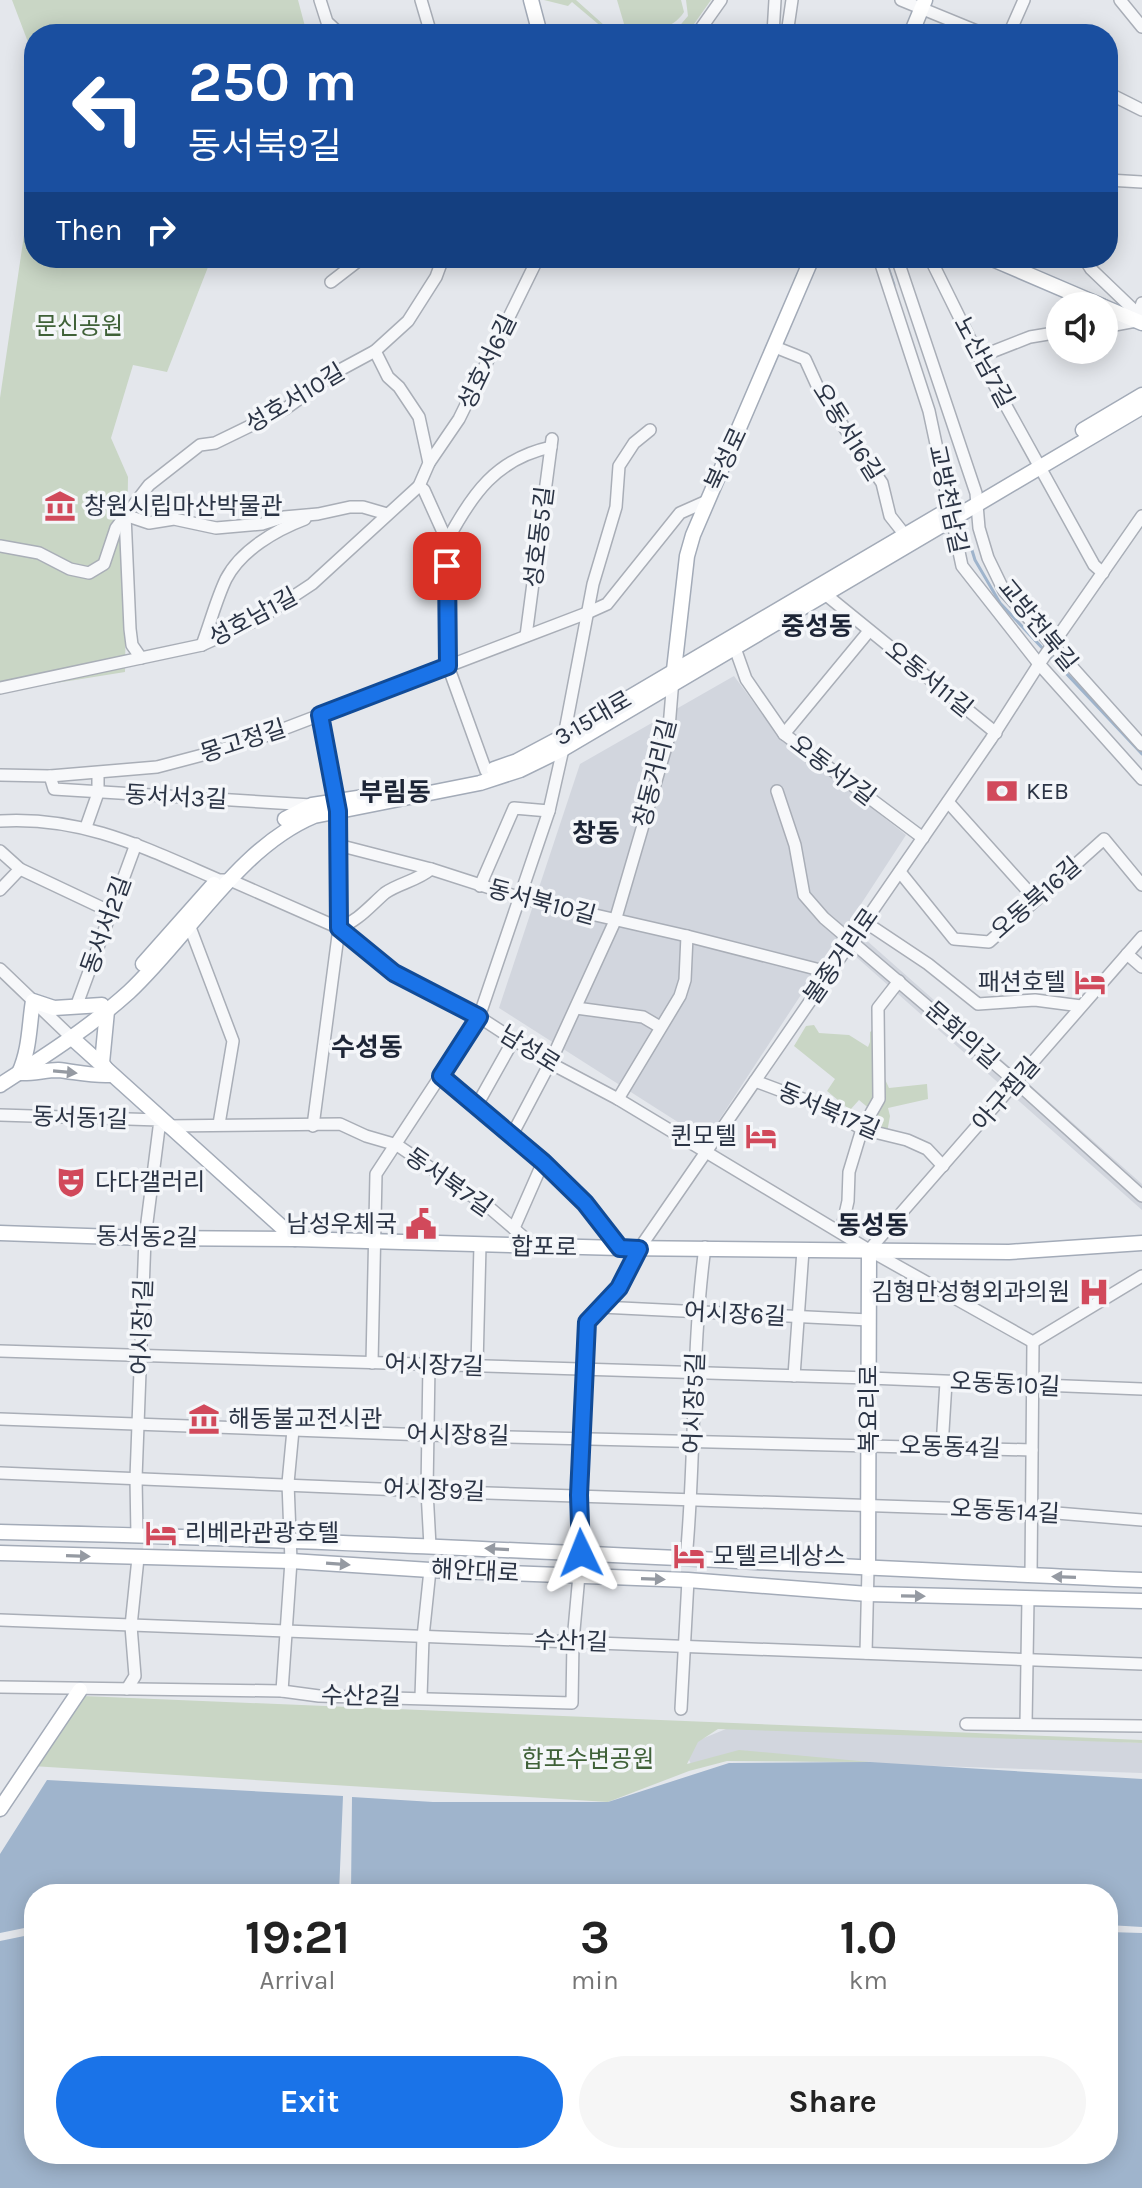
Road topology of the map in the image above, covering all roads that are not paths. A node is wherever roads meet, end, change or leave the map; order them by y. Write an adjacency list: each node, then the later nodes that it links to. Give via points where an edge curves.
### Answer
1 (320, 0): 11 (street)
2 (421, 0): 12 (street)
3 (531, 0): 13 (main road)
4 (721, 0): 14 (street)
5 (775, 0): 15 (street)
6 (792, 0): 16 (street)
7 (901, 0): 10 (street)
8 (1024, 0): 19 (street)
9 (1120, 0): 20 (street)
10 (923, 4): 17 (main road); 18 (street)
11 (329, 24)
12 (428, 24)
13 (537, 24)
14 (704, 24)
15 (774, 24)
16 (788, 24)
17 (915, 24)
18 (964, 24)
19 (1013, 24)
20 (1142, 27)
21 (1118, 98): 22 (street)
22 (1142, 110)
23 (1118, 181): 24 (street)
24 (1142, 182)
25 (349, 268): 34 (street)
26 (439, 268): 41 (street, 성호서10길, via 408,321)
27 (533, 268): 47 (street, 성호서6길, via 459,419)
28 (808, 268): 40 (main road, 북성로)
29 (882, 268): 51 (street, 교방천남길, via 929,411)
30 (900, 268): 49 (street, 교방천북길)
31 (935, 268): 42 (street, 노산남7길)
32 (1016, 268): 35 (main road)
33 (1090, 268): 37 (street)
34 (331, 282)
35 (1071, 292)
36 (1118, 310): 37 (main road)
37 (1140, 315): 38 (street)
38 (1118, 322)
39 (1046, 334): 42 (street)
40 (775, 347): 50 (main road, 북성로); 56 (street, 오동서16길, via 805,359 820,392 882,483 890,516)
41 (375, 351): 47 (street, via 419,417); 54 (street, 성호서10길, via 285,409 215,443 200,445 149,485)
42 (979, 357): 46 (street, 노산남7길)
43 (1142, 395): 46 (main road, 3·15대로)
44 (1142, 407): 46 (main road, 3·15대로)
45 (650, 430): 61 (street, via 619,466 616,507)
46 (1038, 462): 49 (main road, 3·15대로); 59 (street, 노산남7길)
47 (429, 463): 48 (street, 성호서6길)
48 (419, 486): 53 (street, 성호남1길); 57 (street)
49 (977, 498): 51 (main road, 3·15대로); 65 (street, 교방천북길, via 979,528 1004,591)
50 (707, 501): 61 (street, 몽고정길, via 680,513 607,604); 70 (main road, 북성로, via 687,556)
51 (951, 513): 56 (main road, 3·15대로); 60 (main road, 3·15대로); 68 (street, 교방천남길, via 962,566)
52 (318, 514): 53 (street, via 350,507); 54 (street, via 216,528 174,519 149,523); 64 (street, via 282,528 238,562)
53 (387, 514): 64 (street, 성호남1길, via 312,584 259,619)
54 (125, 515): 58 (street, 성호서10길, via 104,564 89,573 39,553); 67 (street, via 130,629)
55 (1140, 522): 59 (street)
56 (905, 535): 70 (main road, 3·15대로)
57 (447, 541): 63 (street, 성호동5길, via 488,479 511,461 551,443); 69 (street)
58 (0, 546)
59 (1103, 573): 65 (street)
60 (825, 594): 62 (street, 오동서11길); 66 (main road, 3·15대로)
61 (587, 613): 63 (street, 몽고정길); 75 (street)
62 (869, 631): 73 (street, 오동서11길); 74 (street)
63 (526, 636): 69 (street, 몽고정길)
64 (202, 645): 67 (street, 성호남1길)
65 (1053, 646): 68 (street, 불종거리로); 76 (street, 교방천북길)
66 (735, 648): 70 (main road, 3·15대로); 74 (street, 오동서7길, via 746,679)
67 (141, 658): 71 (street, 성호남1길)
68 (1040, 664): 73 (street, 불종거리로); 81 (street, 교방천남길)
69 (448, 666): 72 (street, 몽고정길); 77 (street)
70 (673, 678): 75 (main road, 3·15대로); 105 (street, 창동거리길, via 668,740)
71 (0, 688)
72 (320, 715): 78 (street, 몽고정길, via 157,767); 86 (street)
73 (996, 733): 84 (street, 불종거리로)
74 (784, 734): 90 (street, 오동서7길)
75 (564, 743): 77 (main road, 3·15대로); 86 (main road, 3·15대로, via 520,770 480,783); 87 (street)
76 (1142, 745)
77 (486, 771): 86 (main road, 3·15대로)
78 (98, 773): 80 (street, 몽고정길); 83 (street)
79 (0, 775): 80 (street, 몽고정길)
80 (50, 776): 83 (street, 동서서3길, via 54,789)
81 (1142, 779)
82 (777, 791): 110 (street, 문화의길, via 804,895)
83 (98, 793): 85 (street, 동서서3길); 89 (street)
84 (948, 802): 90 (street, 불종거리로); 102 (street)
85 (312, 805): 86 (main road, 3·15대로); 97 (main road, 3·15대로, via 252,843)
86 (338, 805): 92 (street); 97 (main road, 3·15대로, via 291,825)
87 (549, 811): 99 (street, via 514,808); 101 (street)
88 (0, 821): 89 (street, 남성로)
89 (86, 827): 91 (street, 남성로)
90 (923, 838): 96 (street, 불종거리로)
91 (136, 844): 97 (street, 남성로); 103 (street, 동서서2길)
92 (338, 845): 95 (street, 동서북10길); 107 (street)
93 (0, 851): 94 (street)
94 (20, 869): 100 (street); 103 (street)
95 (431, 869): 99 (street, 동서북10길); 107 (street, via 420,879 387,891)
96 (900, 872): 102 (street, 오동북16길, via 954,939 989,942); 106 (street, 불종거리로)
97 (224, 880): 104 (main road, 3·15대로); 107 (street, 남성로)
98 (1142, 885): 102 (street, 오동북16길, via 1104,839)
99 (480, 886): 101 (street, 동서북10길)
100 (0, 890)
101 (521, 898): 105 (street, 동서북10길); 121 (street)
102 (1036, 900)
103 (111, 912): 118 (street, 동서서2길)
104 (188, 921): 119 (main road, 3·15대로, via 130,991); 136 (street, via 233,1041)
105 (615, 921): 108 (street, 동서북10길); 120 (street, 창동거리길)
106 (865, 922): 110 (street, 불종거리로); 117 (street, via 978,1004 1035,1000)
107 (339, 928): 121 (street, 남성로, via 394,973); 137 (street)
108 (687, 936): 114 (street, 동서북10길); 122 (street, via 685,980)
109 (1142, 937): 111 (street, 아구찜길)
110 (852, 940): 114 (street, 불종거리로); 115 (street, 문화의길)
111 (1127, 954): 112 (street); 117 (street, 아구찜길)
112 (1142, 967)
113 (0, 969): 116 (street)
114 (828, 972): 129 (street, 불종거리로)
115 (899, 981): 130 (street, 문화의길); 138 (street, via 878,1008 879,1099)
116 (33, 1001): 118 (main road, via 54,1008); 123 (street); 126 (main road, via 29,1045)
117 (1081, 1006): 130 (street, 아구찜길)
118 (76, 1007): 119 (main road)
119 (104, 1008): 123 (main road, 3·15대로); 127 (main road, via 102,1063)
120 (576, 1008): 122 (street, via 643,1017); 125 (street, 창동거리길)
121 (479, 1017): 124 (street, 남성로); 128 (street)
122 (660, 1027): 132 (street)
123 (72, 1038): 126 (main road, 3·15대로); 127 (main road)
124 (514, 1039): 125 (street, 남성로); 133 (street)
125 (550, 1063): 132 (street, 남성로); 139 (street, 창동거리길)
126 (19, 1073): 127 (main road, one-way to 127); 131 (main road, 3·15대로)
127 (110, 1075): 135 (main road)
128 (441, 1076): 133 (street); 140 (street)
129 (755, 1081): 138 (street, 동서북17길, via 827,1108); 141 (street, 불종거리로)
130 (1016, 1082): 143 (street, 아구찜길); 144 (street, 문화의길)
131 (0, 1085)
132 (618, 1099): 141 (street, 남성로)
133 (477, 1105): 139 (street)
134 (0, 1115): 135 (street, 동서동1길)
135 (163, 1123): 136 (street, 동서북7길); 148 (street, 어시장1길); 149 (main road)
136 (219, 1124): 137 (street, 동서북7길)
137 (313, 1126): 140 (street, 동서북7길, via 340,1124)
138 (862, 1129): 143 (street, 동서북17길, via 927,1149); 146 (street, via 849,1172)
139 (512, 1135): 142 (street)
140 (397, 1145): 145 (street, 동서북7길); 150 (street, via 376,1174)
141 (706, 1151): 146 (street, 남성로); 156 (street, 불종거리로)
142 (543, 1162): 145 (street); 155 (street)
143 (943, 1166): 158 (street, 아구찜길)
144 (1142, 1196)
145 (514, 1228): 153 (street, 동서북7길)
146 (841, 1232): 158 (street, 남성로)
147 (0, 1233): 148 (main road, 동서동2길)
148 (145, 1238): 149 (main road, 동서동2길); 166 (street, 어시장1길)
149 (295, 1239): 150 (main road, 합포로)
150 (372, 1243): 152 (main road, 합포로); 167 (street)
151 (1142, 1243): 158 (main road, 합포로, via 1009,1252)
152 (480, 1245): 153 (main road, 합포로); 169 (street)
153 (534, 1246): 155 (main road, 합포로)
154 (705, 1247): 156 (main road, 합포로); 157 (main road, 합포로); 161 (street, 어시장5길)
155 (620, 1248): 156 (main road, 합포로)
156 (639, 1249): 160 (street, 불종거리로, via 619,1288)
157 (803, 1250): 158 (main road, 합포로); 162 (street)
158 (869, 1250): 163 (main road, 복요리로); 164 (street, 남성로)
159 (1142, 1276): 164 (street)
160 (601, 1307): 161 (street, 어시장6길); 170 (street, 불종거리로, via 587,1322)
161 (697, 1312): 162 (street, 어시장6길); 171 (street, 어시장5길)
162 (798, 1317): 163 (street, 어시장6길); 172 (street)
163 (869, 1320): 173 (main road, 복요리로)
164 (1033, 1342): 175 (street)
165 (0, 1351): 166 (street, 어시장7길)
166 (140, 1356): 167 (street, 어시장7길); 178 (street, 어시장1길)
167 (372, 1363): 168 (street, 어시장7길)
168 (429, 1364): 169 (street, 어시장7길); 180 (street)
169 (477, 1366): 170 (street, 어시장7길)
170 (585, 1369): 171 (street, 어시장7길); 181 (street, 수산2길)
171 (696, 1373): 172 (street, 어시장7길); 182 (street, 어시장5길)
172 (794, 1376): 173 (street, 어시장7길)
173 (869, 1378): 174 (street, 오동동10길); 183 (main road, 복요리로)
174 (946, 1382): 175 (street, 오동동10길); 184 (street)
175 (1033, 1386): 176 (street, 오동동10길); 185 (street)
176 (1142, 1389)
177 (0, 1419): 178 (street, 어시장8길)
178 (138, 1424): 179 (street, 어시장8길); 187 (street, 어시장1길)
179 (293, 1430): 180 (street, 어시장8길); 188 (street)
180 (427, 1435): 181 (street, 어시장8길); 189 (street)
181 (582, 1438): 182 (street, 어시장8길); 190 (street, 수산2길)
182 (692, 1442): 183 (street, 어시장8길); 191 (street, 어시장5길)
183 (869, 1445): 184 (street, 오동동4길); 192 (main road, 복요리로)
184 (942, 1447): 185 (street, 오동동4길)
185 (1032, 1450): 193 (street)
186 (0, 1473): 187 (street, 어시장9길)
187 (136, 1478): 188 (street, 어시장9길); 196 (street, 어시장1길)
188 (288, 1483): 189 (street, 어시장9길); 197 (street)
189 (427, 1491): 190 (street, 어시장9길); 198 (street)
190 (579, 1495): 191 (street, 어시장9길); 200 (street, 수산2길)
191 (692, 1499): 192 (street, 어시장9길); 202 (street, 어시장5길)
192 (868, 1505): 193 (street, 오동동14길); 204 (main road, 복요리로)
193 (1032, 1511): 194 (street, 오동동14길); 207 (street)
194 (1142, 1520)
195 (0, 1532): 196 (main road, 해안대로)
196 (137, 1535): 197 (main road, 해안대로)
197 (290, 1541): 198 (main road, 해안대로); 203 (street)
198 (430, 1546): 200 (main road, 해안대로, one-way to 198)
199 (0, 1553): 201 (main road, 해안대로, one-way to 201)
200 (581, 1553): 202 (main road, 해안대로); 206 (street, 수산2길)
201 (138, 1558): 203 (main road, 해안대로); 214 (street)
202 (686, 1559): 204 (main road, 해안대로)
203 (291, 1561): 205 (main road, 해안대로, one-way to 205); 215 (street)
204 (868, 1569): 207 (main road, 해안대로); 210 (street)
205 (430, 1570): 206 (main road, 해안대로); 216 (street)
206 (579, 1576): 208 (main road, 해안대로, one-way to 208); 217 (street, 수산2길)
207 (1031, 1576): 209 (main road, 해안대로, one-way to 207)
208 (688, 1580): 210 (main road, 해안대로); 218 (street)
209 (1142, 1580)
210 (868, 1594): 211 (main road, 해안대로, one-way to 211); 219 (street)
211 (1028, 1598): 212 (main road, 해안대로); 220 (street)
212 (1142, 1601)
213 (0, 1620): 214 (street, 수산1길)
214 (131, 1626): 215 (street, 수산1길); 223 (street, via 135,1676)
215 (284, 1633): 216 (street, 수산1길); 225 (street)
216 (423, 1637): 217 (street, 수산1길); 226 (street)
217 (573, 1641): 218 (street, 수산1길); 226 (street, 수산2길, via 572,1703)
218 (685, 1645): 219 (street, 수산1길); 227 (street)
219 (866, 1653): 220 (street, 수산1길)
220 (1027, 1660): 221 (street, 수산1길); 229 (street)
221 (1142, 1664)
222 (0, 1687): 224 (street, 수산2길)
223 (127, 1689): 224 (street, 수산2길); 225 (street, 수산2길)
224 (80, 1690): 231 (main road)
225 (282, 1691): 226 (street, 수산2길)
226 (421, 1697)
227 (681, 1709)
228 (966, 1724): 229 (street)
229 (1026, 1724): 230 (street)
230 (1142, 1726)
231 (0, 1809)

